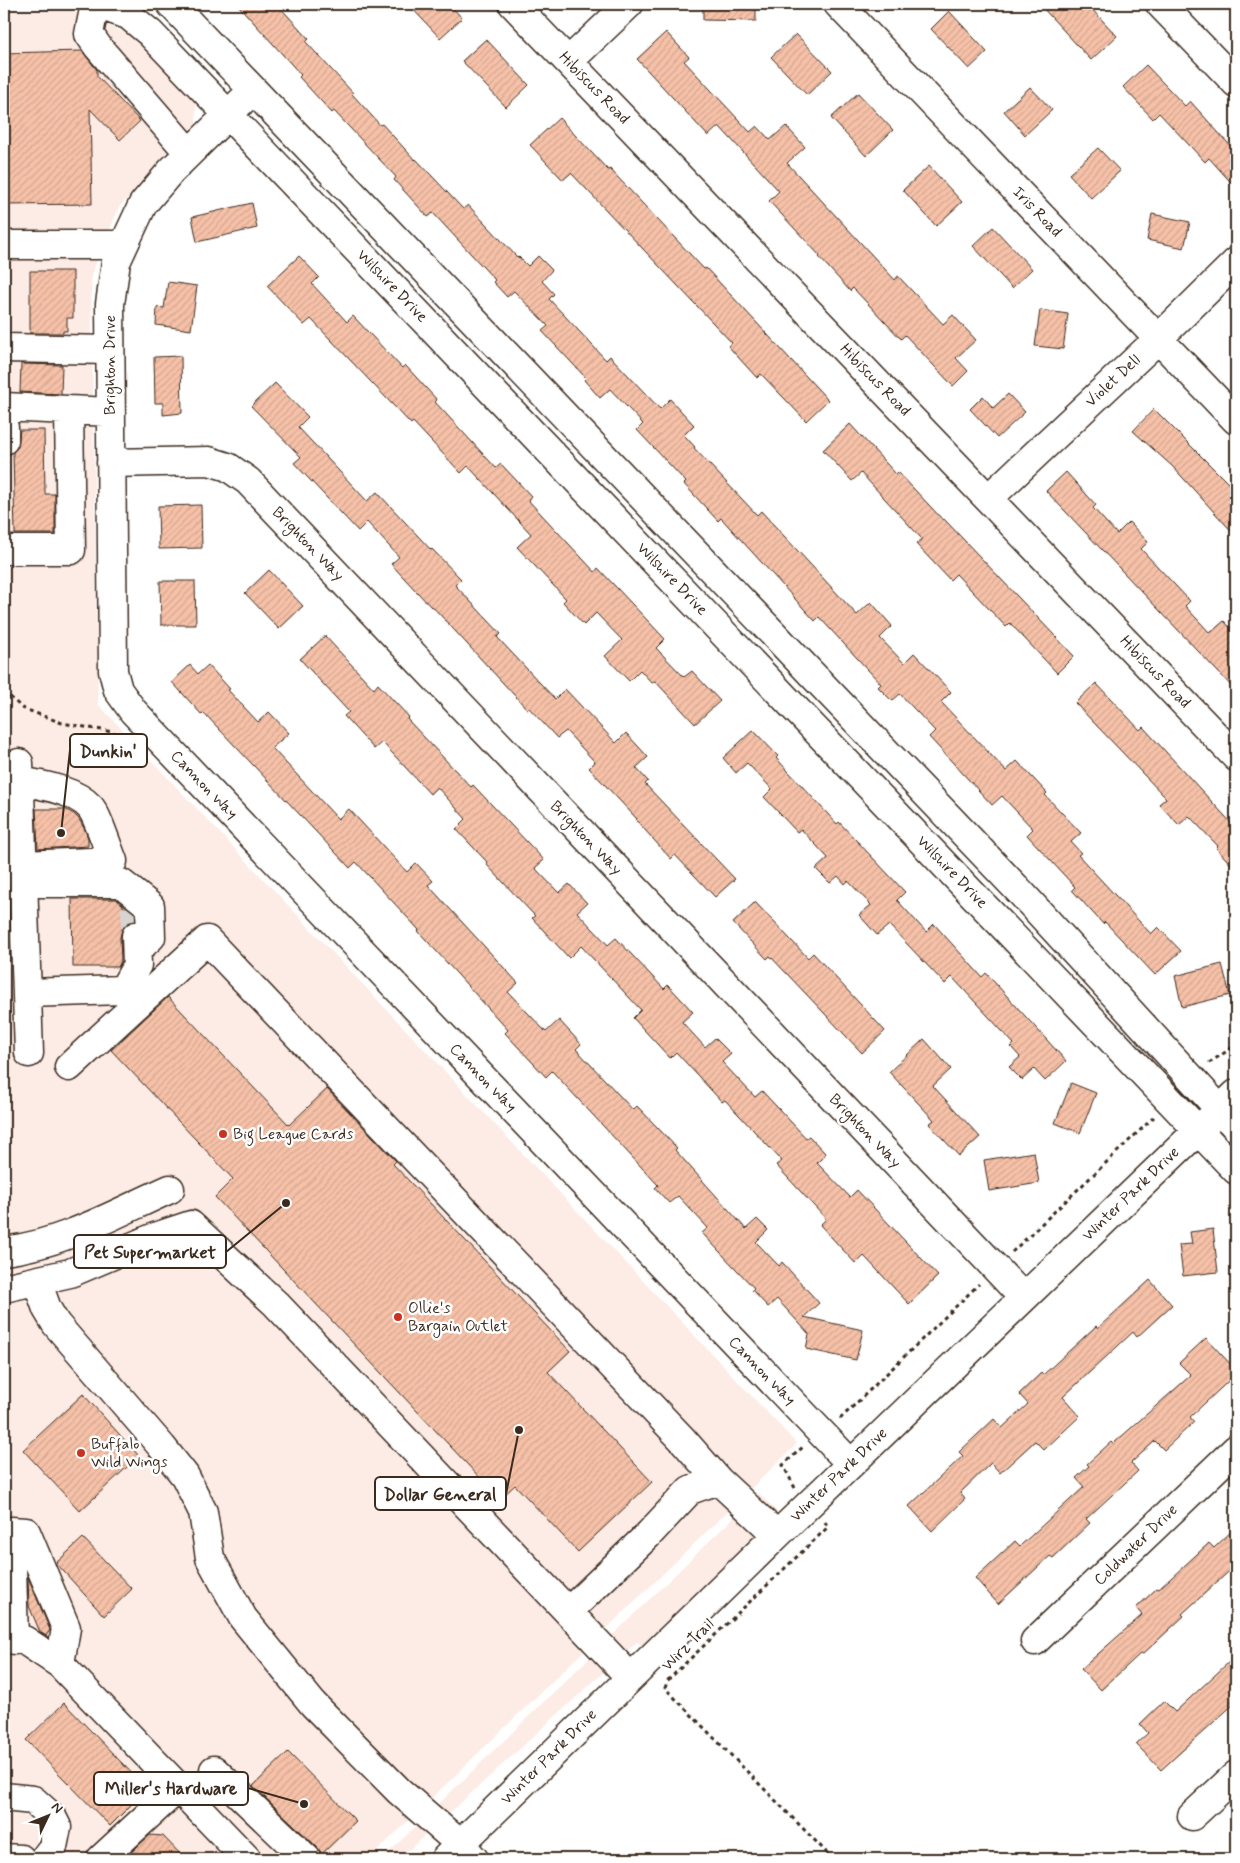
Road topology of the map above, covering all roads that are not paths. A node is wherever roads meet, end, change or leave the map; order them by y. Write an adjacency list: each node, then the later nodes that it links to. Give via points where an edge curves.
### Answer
1 (96, 4): 10 (street, Wilshire Drive, via 128,15 150,32); 11 (street, via 90,34 98,47)
2 (171, 4): 9 (street)
3 (513, 4): 7 (street, Hibiscus Road)
4 (629, 4): 7 (street)
5 (838, 4): 15 (street, Iris Road)
6 (1160, 4): 8 (street)
7 (569, 62): 25 (street, Hibiscus Road)
8 (1236, 83)
9 (254, 90): 10 (street, Brighton Drive); 27 (street)
10 (228, 114): 11 (street, Brighton Drive); 28 (street, Wilshire Drive)
11 (189, 153): 13 (street, Brighton Drive, via 143,204)
12 (4, 245): 13 (street)
13 (124, 245): 17 (street, Brighton Drive, via 116,262 110,304)
14 (1236, 262): 15 (street, Violet Dell)
15 (1158, 338): 21 (street, Iris Road); 25 (street, Violet Dell)
16 (4, 348): 17 (street)
17 (110, 350): 20 (street, Brighton Drive)
18 (4, 407): 19 (street)
19 (69, 410): 20 (street); 26 (street, via 71,550)
20 (111, 412): 24 (street, Brighton Drive)
21 (1236, 420)
22 (4, 428): 23 (street)
23 (4, 440)
24 (111, 463): 29 (street, Brighton Drive, via 113,671); 45 (street, Brighton Way, via 209,461 228,467 248,481)
25 (989, 498): 30 (street, Hibiscus Road)
26 (4, 550)
27 (718, 576): 28 (street); 32 (street)
28 (694, 602): 33 (street, Wilshire Drive)
29 (118, 690): 47 (street, Cannon Way, via 133,711)
30 (1236, 757)
31 (23, 874): 31 (street, via 50,791 113,861); 34 (street); 35 (street, via 122,883 135,900 150,906 151,937 136,943 137,965)
32 (1023, 895): 33 (street); 38 (street)
33 (999, 921): 39 (street, Wilshire Drive)
34 (27, 993): 35 (street); 36 (street)
35 (131, 996): 37 (street); 48 (street, via 207,940)
36 (29, 1053)
37 (69, 1067)
38 (1231, 1110): 39 (street, Winter Park Drive)
39 (1198, 1129): 40 (street, Wilshire Drive); 45 (street, Winter Park Drive)
40 (1236, 1170)
41 (170, 1189): 42 (street, via 67,1236 28,1248)
42 (4, 1251)
43 (37, 1281): 44 (street); 51 (street, via 70,1273 191,1225 276,1304); 61 (street, via 56,1324 186,1476 203,1512 210,1558 242,1618 313,1704)
44 (4, 1288)
45 (1023, 1297): 47 (street, Winter Park Drive)
46 (1236, 1449): 53 (street, Coldwater Drive)
47 (850, 1464): 50 (street, Winter Park Drive)
48 (718, 1480): 50 (street); 51 (street, via 690,1490)
49 (7, 1531): 52 (street); 54 (street, via 26,1532 66,1628)
50 (777, 1535): 55 (street, Winter Park Drive)
51 (569, 1612): 55 (street)
52 (9, 1640): 54 (street, via 24,1640)
53 (1035, 1641)
54 (60, 1664): 58 (street)
55 (630, 1677): 61 (street, Winter Park Drive)
56 (214, 1770): 67 (street)
57 (1236, 1775): 60 (street)
58 (178, 1787): 65 (street); 66 (street)
59 (4, 1797): 64 (street, via 33,1800 52,1816 57,1827 54,1847)
60 (1192, 1816)
61 (460, 1854)
62 (4, 1858): 63 (street)
63 (20, 1859)
64 (44, 1859)
65 (101, 1859)
66 (247, 1859)
67 (307, 1859)

